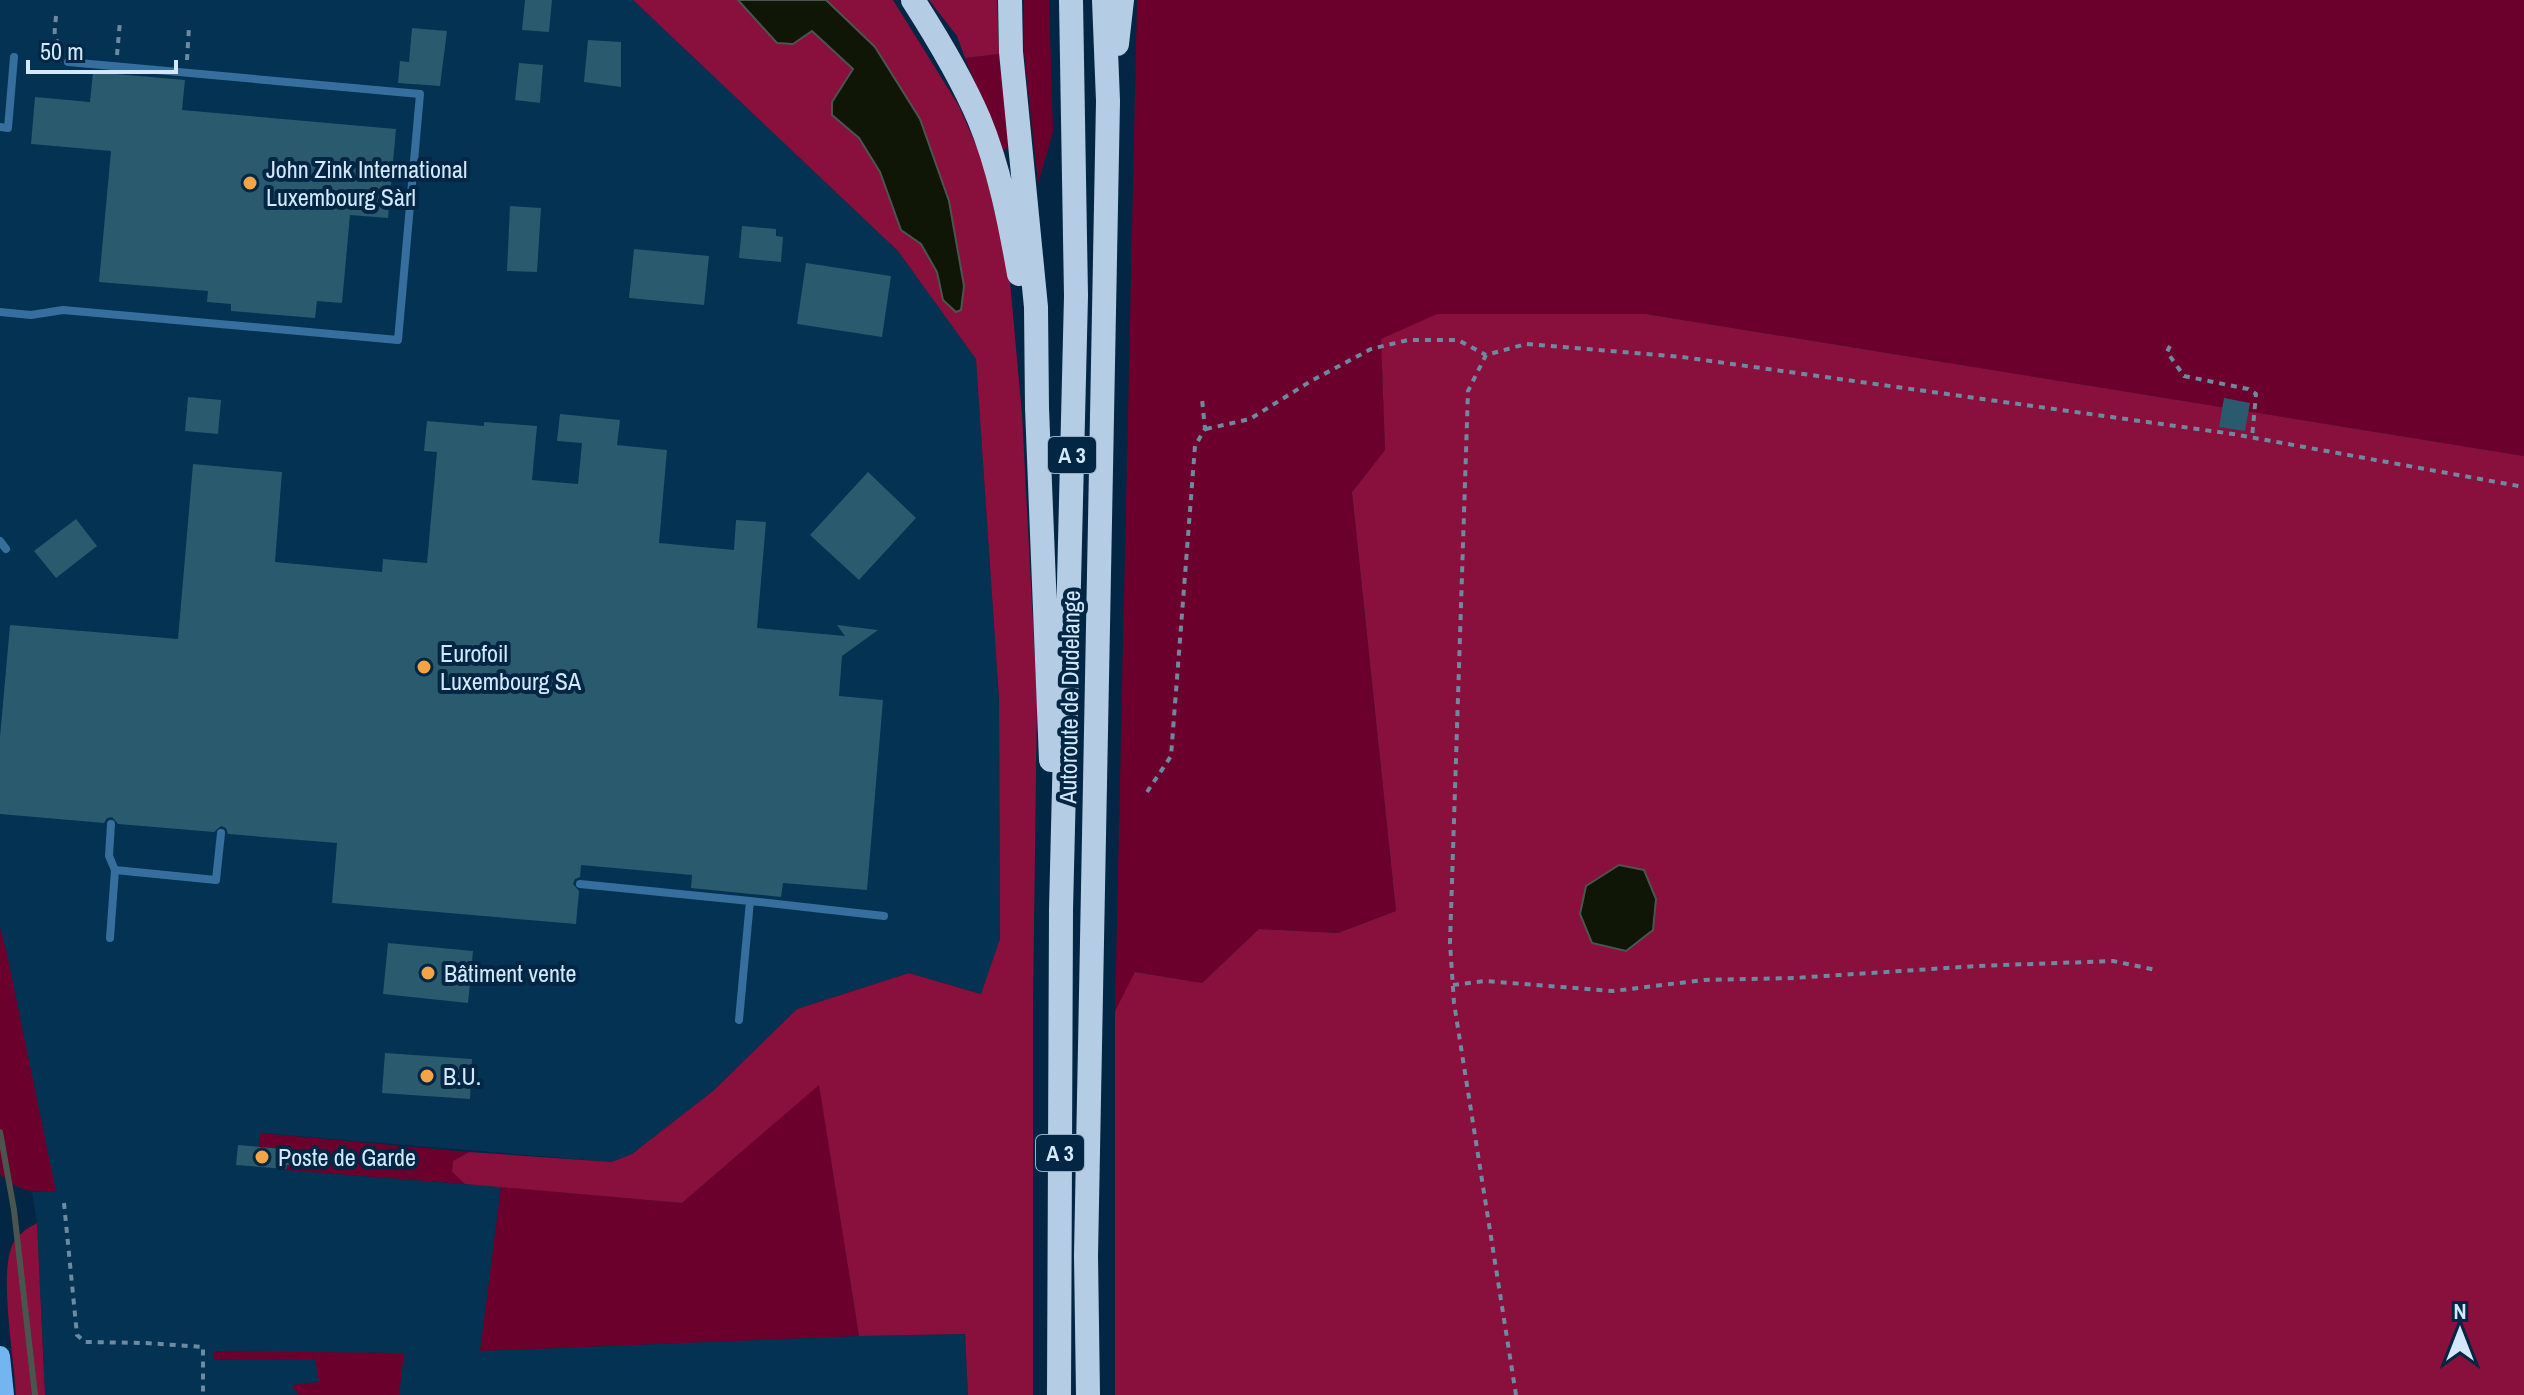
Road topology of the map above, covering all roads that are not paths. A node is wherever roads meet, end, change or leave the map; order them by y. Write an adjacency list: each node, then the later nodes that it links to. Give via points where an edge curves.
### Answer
1 (913, 0): 11 (highway, A 3, via 980,122 1000,186 1019,271)
2 (1010, 0): 11 (highway, A 3, via 1036,307)
3 (1071, 0): 17 (highway, Autoroute de Dudelange / A 3, via 1076,296)
4 (1104, 0): 8 (highway, Autoroute de Dudelange / A 3)
5 (1122, 0): 8 (highway, A 3)
6 (14, 57): 9 (lane, via 8,128)
7 (68, 62): 10 (lane, via 420,94 398,340 63,310)
8 (1108, 101): 24 (highway, Autoroute de Dudelange / A 3, via 1086,1240)
9 (0, 127)
10 (0, 312)
11 (1037, 408): 17 (highway, A 3)
12 (111, 824): 14 (lane, via 109,856)
13 (221, 833): 14 (lane, via 216,880)
14 (115, 870): 19 (lane)
15 (580, 884): 16 (lane)
16 (750, 901): 18 (lane); 20 (lane)
17 (1061, 910): 23 (highway, Autoroute de Dudelange / A 3)
18 (884, 916)
19 (110, 938)
20 (739, 1020)
21 (0, 1356): 22 (main road)
22 (4, 1395)
23 (1059, 1395)
24 (1088, 1395)

